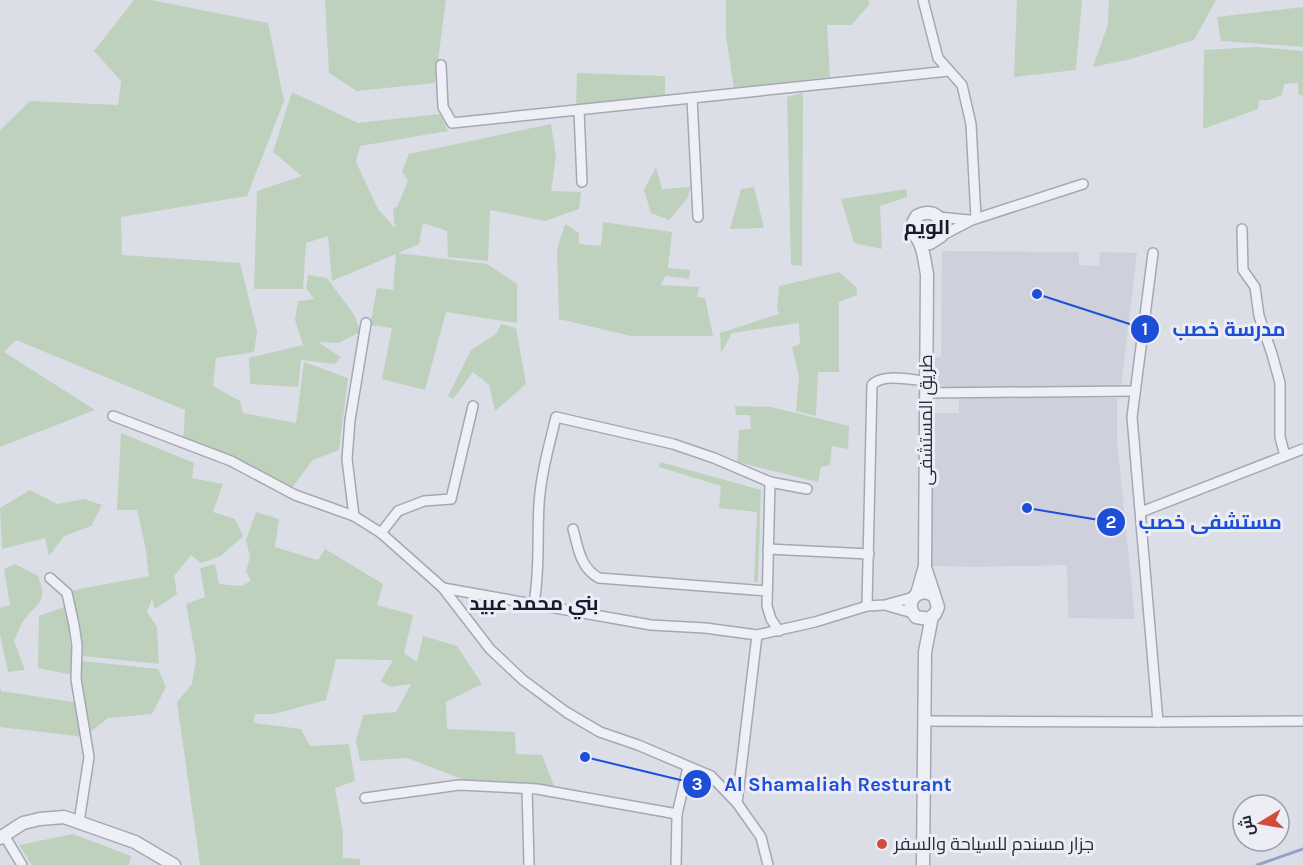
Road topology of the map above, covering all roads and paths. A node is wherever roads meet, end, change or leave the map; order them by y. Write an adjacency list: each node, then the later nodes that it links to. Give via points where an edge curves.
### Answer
1 (924, 2): 3 (street, via 938,58)
2 (441, 65): 5 (street, via 443,107 452,123)
3 (949, 71): 4 (street); 10 (street, via 962,85 971,124)
4 (692, 98): 5 (street); 8 (street)
5 (579, 110): 6 (street)
6 (582, 182)
7 (1083, 184): 10 (street)
8 (698, 217)
9 (938, 217): 10 (street); 12 (street, via 943,227); 13 (street, via 922,213 914,221 912,232)
10 (974, 219): 12 (street)
11 (1242, 229): 22 (street, via 1243,270 1255,287 1259,316 1280,383 1280,437)
12 (939, 238): 13 (street, via 930,243); 15 (street, طريق المستشفى)
13 (919, 241): 15 (street, طريق المستشفى)
14 (1154, 253): 18 (street)
15 (927, 274): 17 (street, طريق المستشفى)
16 (366, 322): 26 (street, via 347,459)
17 (926, 387): 18 (street); 30 (street, via 886,379 872,385); 31 (street, طريق المستشفى)
18 (1135, 391): 25 (street, via 1132,417)
19 (473, 406): 28 (street, via 451,499 424,501 398,511)
20 (112, 416): 26 (street, via 231,461 295,495)
21 (1303, 449): 22 (street)
22 (1285, 456): 25 (street)
23 (771, 482): 24 (street); 29 (street); 37 (street, via 673,444 556,417 541,479)
24 (807, 489)
25 (1141, 512): 47 (street)
26 (354, 516): 28 (street)
27 (573, 529): 34 (street, via 585,567 599,578)
28 (381, 533): 33 (street)
29 (768, 549): 30 (street); 34 (street)
30 (869, 554): 39 (street)
31 (925, 566): 35 (street, طريق المستشفى); 36 (street, طريق المستشفى)
32 (50, 578): 53 (street, via 67,593 77,645 76,679 89,757)
33 (443, 588): 37 (street); 48 (street, via 490,649 523,680 600,732)
34 (766, 591): 42 (street, via 766,606)
35 (915, 595): 36 (street); 38 (street); 40 (street, via 910,605)
36 (933, 595): 41 (street, via 938,607)
37 (534, 603): 43 (street, via 651,625)
38 (885, 605): 39 (street); 40 (street)
39 (867, 606): 42 (street)
40 (915, 615): 41 (street, via 924,619); 44 (street)
41 (933, 616): 44 (street)
42 (779, 631): 43 (street)
43 (757, 634): 51 (street)
44 (925, 652): 45 (street)
45 (924, 721): 47 (street); 60 (street)
46 (1303, 721): 47 (street)
47 (1158, 722)
48 (688, 767): 51 (street, via 711,776); 52 (street)
49 (527, 788): 50 (street, via 459,785); 52 (street); 57 (street)
50 (365, 798)
51 (737, 803): 59 (street, via 761,837)
52 (677, 814): 58 (street)
53 (79, 822): 54 (street, via 64,817 40,819 22,823); 56 (street, via 135,842)
54 (2, 837): 55 (street)
55 (22, 865)
56 (174, 865)
57 (529, 865)
58 (676, 865)
59 (768, 865)
60 (923, 865)

